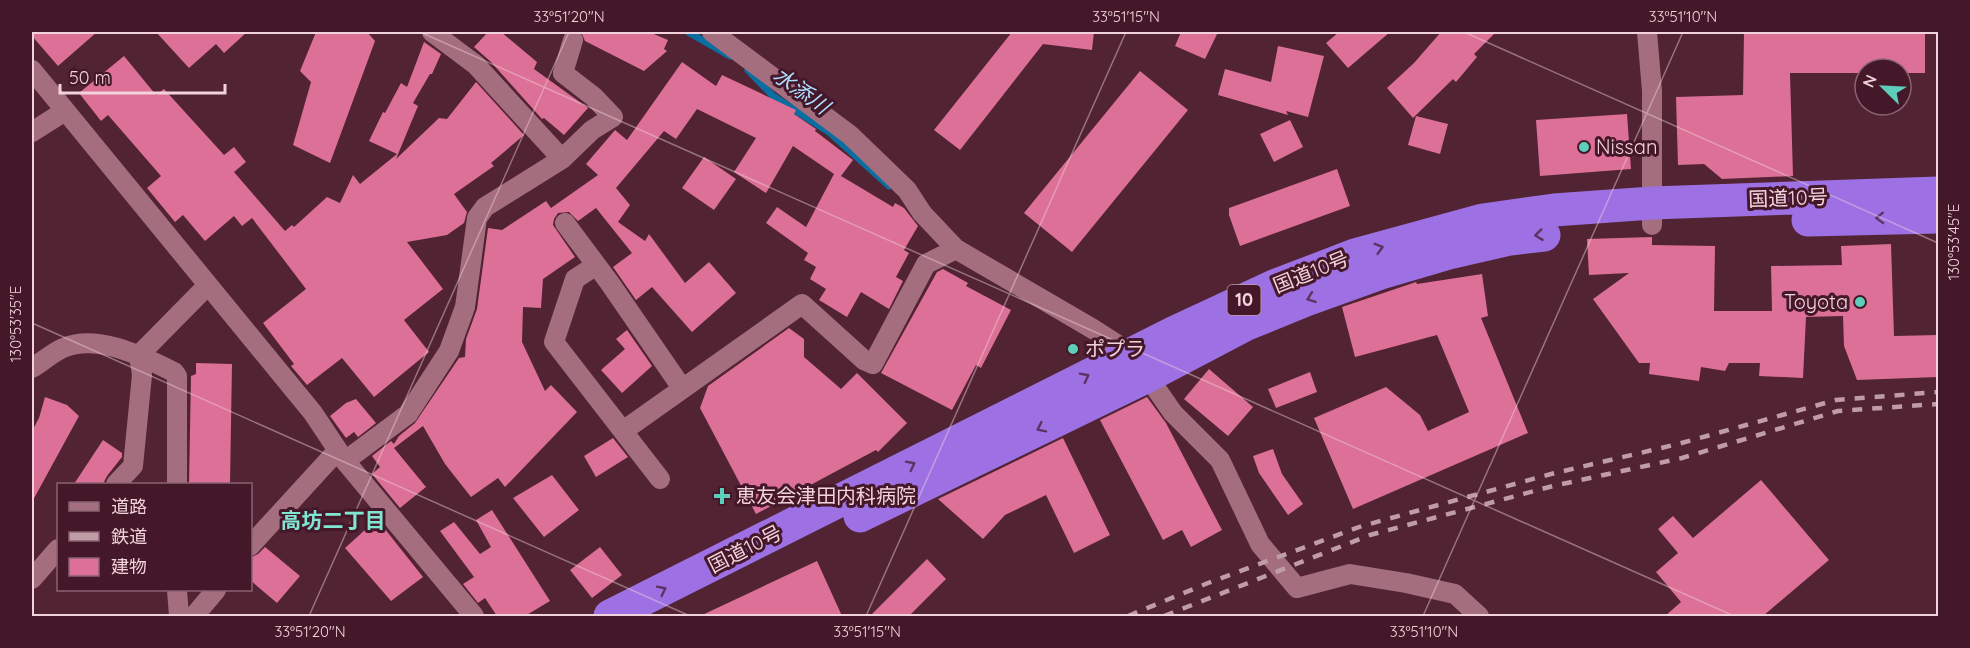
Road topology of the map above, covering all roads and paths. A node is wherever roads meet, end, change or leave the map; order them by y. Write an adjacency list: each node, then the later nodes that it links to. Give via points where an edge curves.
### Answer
1 (432, 32): 8 (street, via 476,65)
2 (712, 32): 13 (street, via 850,135 907,190 922,213)
3 (1647, 32): 10 (street, via 1652,91)
4 (573, 40): 8 (street, via 563,74 613,117 592,130)
5 (32, 70): 6 (street)
6 (65, 111): 7 (street); 15 (street)
7 (32, 132)
8 (562, 159): 21 (street, via 485,207 477,218 465,308 448,351 408,414)
9 (1938, 193): 10 (highway, 国道10号 / 10)
10 (1652, 214): 11 (highway, 国道10号 / 10, one-way to 10); 17 (highway, 国道10号 / 10, via 1554,210 1483,220 1374,249 1274,286 1173,333)
11 (1938, 217)
12 (564, 223): 14 (street)
13 (956, 249): 17 (street, via 1093,329); 19 (street, via 926,264 873,364 802,304)
14 (595, 266): 19 (street); 20 (street, via 575,279 554,342)
15 (207, 286): 16 (street); 21 (street, via 313,413)
16 (140, 355): 18 (street, via 126,349 80,345 64,348); 23 (street, via 142,375 133,466); 24 (street, via 177,376)
17 (1140, 365): 33 (highway, 国道10号 / 10, one-way to 17); 34 (highway, 国道10号 / 10, one-way to 34); 35 (street, via 1173,413 1220,460 1260,544 1297,588 1350,574 1455,594)
18 (32, 368)
19 (682, 388): 20 (street)
20 (623, 431): 22 (street)
21 (341, 456): 25 (street); 32 (street)
22 (660, 479)
23 (117, 483)
24 (177, 483)
25 (252, 544)
26 (57, 550): 27 (street)
27 (32, 579)
28 (177, 591): 30 (street)
29 (215, 591): 31 (street)
30 (179, 616)
31 (194, 616)
32 (474, 616)
33 (610, 616)
34 (660, 616)
35 (1479, 616)

